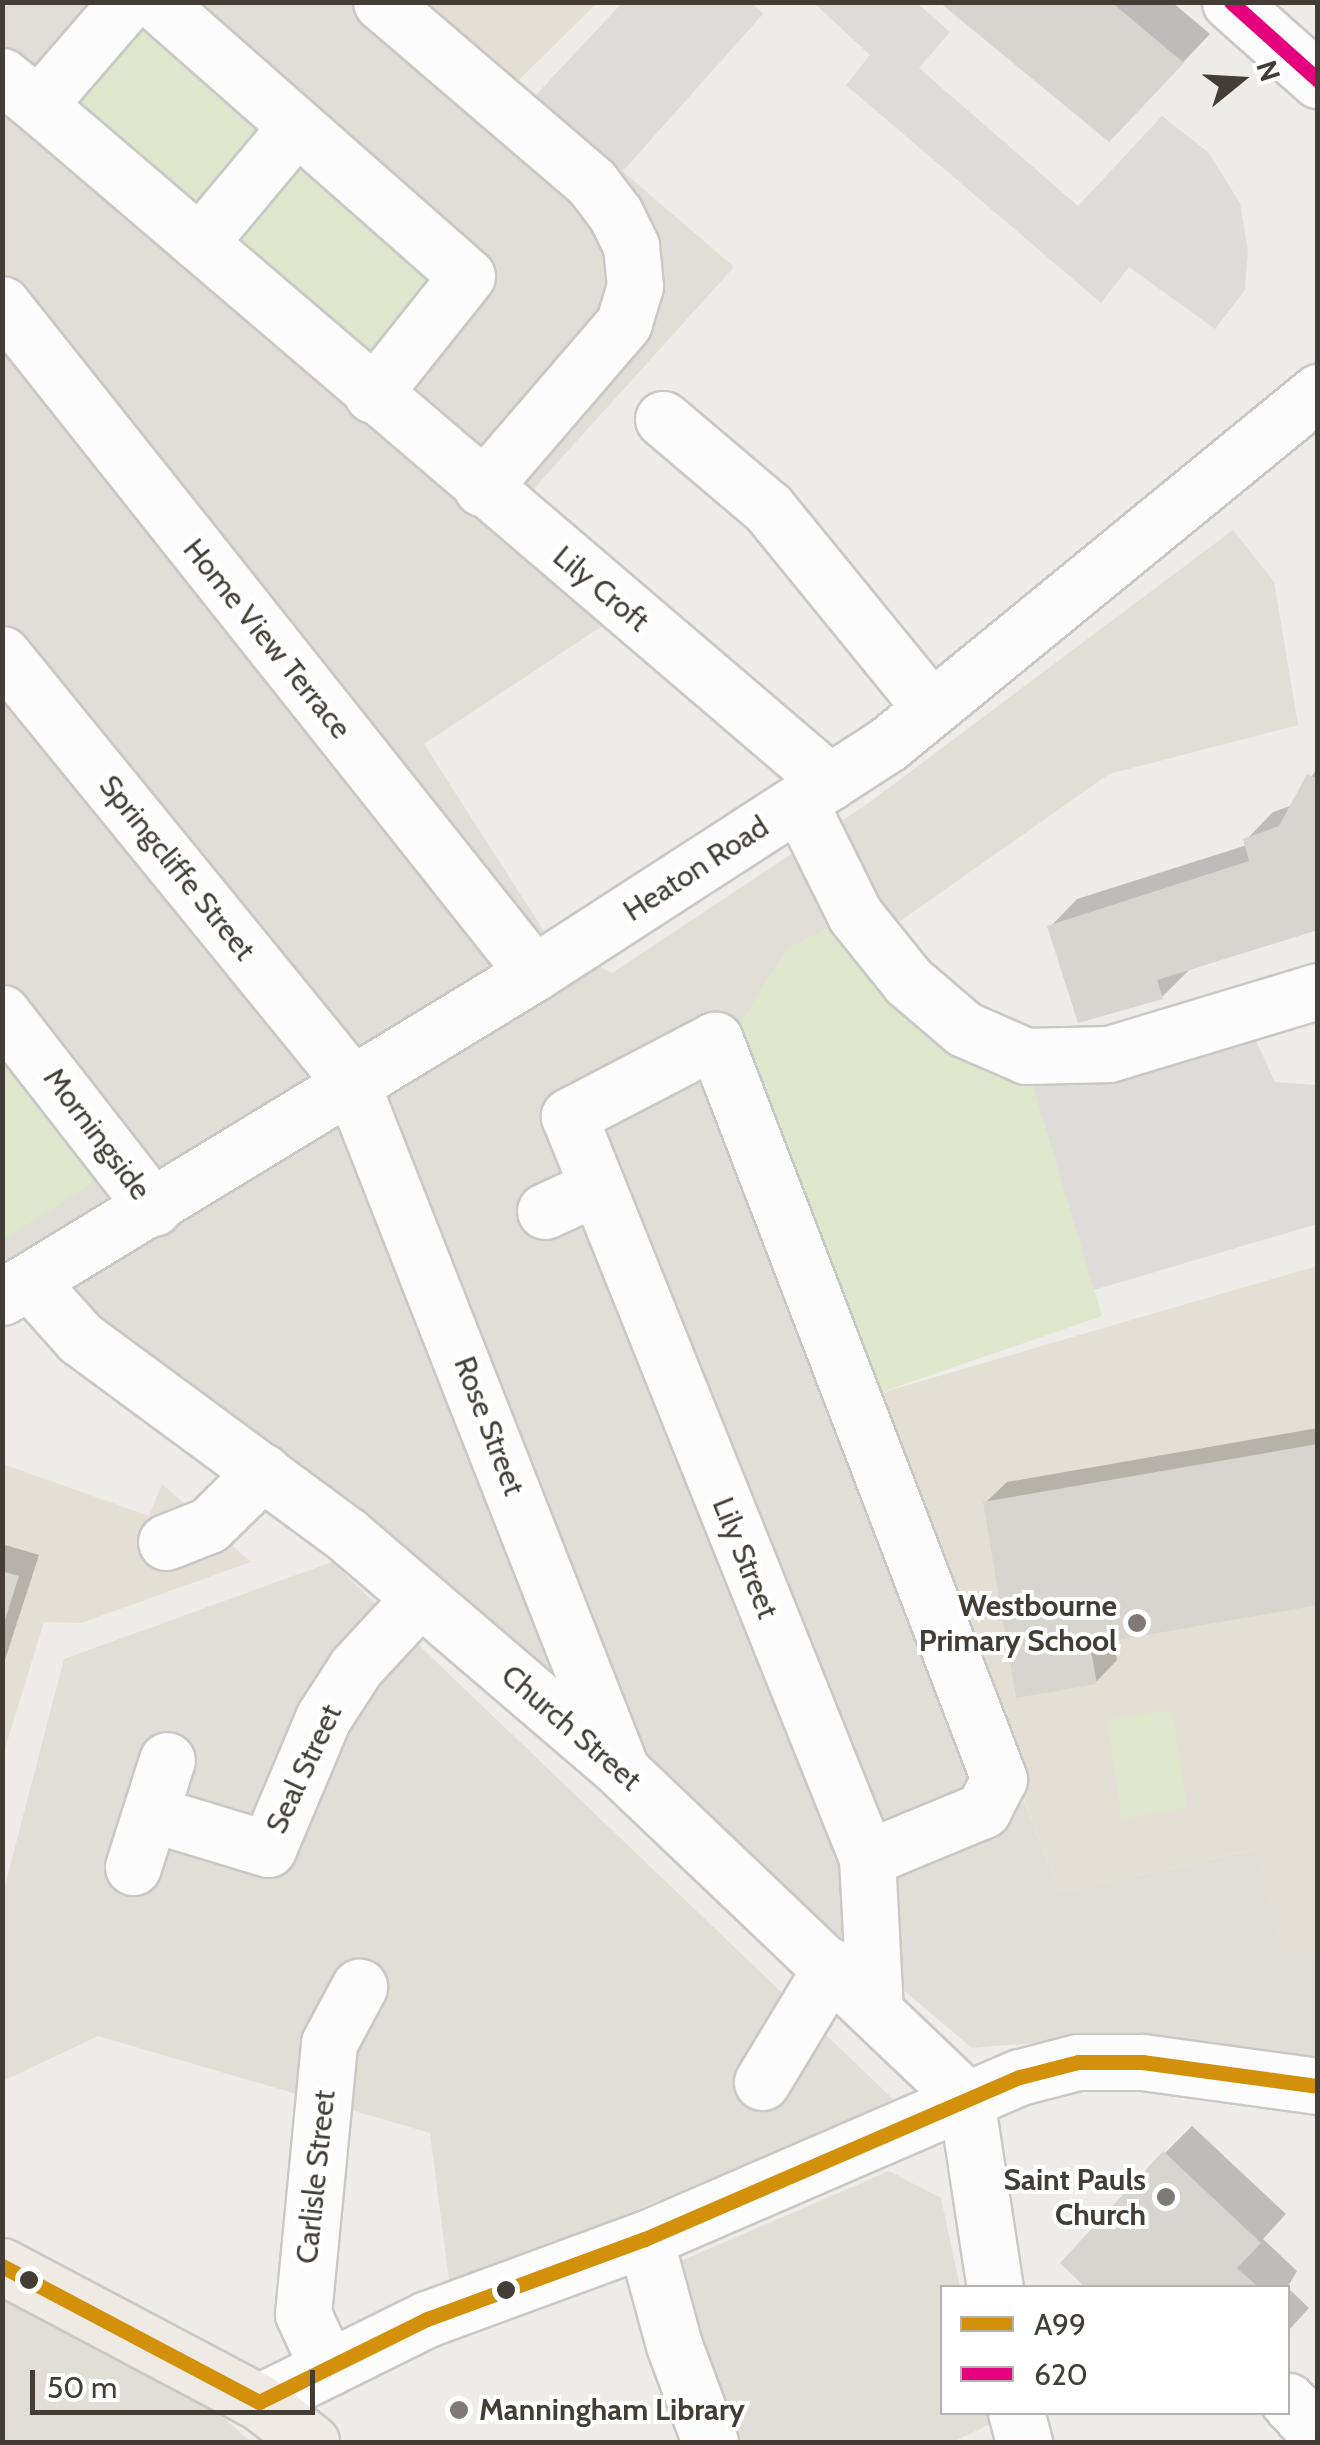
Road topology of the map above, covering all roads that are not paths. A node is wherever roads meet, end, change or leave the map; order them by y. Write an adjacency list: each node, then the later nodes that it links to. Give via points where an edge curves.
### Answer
1 (127, 2): 6 (street, Lily Croft)
2 (156, 2): 7 (street)
3 (380, 2): 13 (street, via 592,183 631,246 635,286 624,324)
4 (1230, 2): 5 (street)
5 (1318, 80)
6 (20, 90): 8 (street, Lily Croft)
7 (296, 127): 8 (street); 11 (street, via 467,276)
8 (199, 243): 11 (street, Lily Croft)
9 (2, 304): 17 (street, Home View Terrace)
10 (1318, 392): 15 (street, Heaton Road)
11 (372, 395): 13 (street, Lily Croft)
12 (663, 419): 15 (street, via 768,508)
13 (482, 488): 16 (street, Lily Croft)
14 (2, 654): 20 (street, Springcliffe Street)
15 (931, 708): 16 (street, Heaton Road)
16 (814, 792): 17 (street, Heaton Road); 18 (street, via 855,914 908,981 964,1029 1026,1056 1109,1054)
17 (534, 973): 20 (street, Heaton Road)
18 (1318, 991)
19 (2, 1013): 22 (street, Morningside)
20 (351, 1082): 22 (street, Heaton Road); 29 (street, Rose Street)
21 (595, 1188): 23 (street); 31 (street, Lily Street); 31 (street, Lily Street, via 568,1116 715,1040 999,1779 982,1810)
22 (154, 1208): 24 (street, Heaton Road)
23 (544, 1210)
24 (16, 1289): 25 (street, Church Street)
25 (263, 1472): 26 (street, via 209,1525); 27 (street, Church Street)
26 (166, 1542)
27 (420, 1598): 29 (street, Church Street); 30 (street, Seal Street, via 356,1667 323,1718 268,1849)
28 (168, 1760): 30 (street)
29 (622, 1771): 33 (street, Church Street)
30 (152, 1814): 32 (street)
31 (867, 1858): 35 (street, Lily Street)
32 (133, 1867)
33 (832, 1966): 35 (street, Church Street); 36 (street)
34 (359, 1988): 42 (street, Carlisle Street, via 330,2043 303,2314)
35 (875, 2009): 38 (street, Church Street)
36 (762, 2082)
37 (1318, 2086): 38 (street, via 1142,2062 1078,2062)
38 (966, 2099): 39 (street); 41 (street)
39 (645, 2239): 42 (street, via 426,2319); 48 (street, via 674,2346)
40 (2, 2266): 43 (main road)
41 (995, 2285)
42 (328, 2368): 43 (street)
43 (259, 2402): 47 (main road)
44 (1290, 2403): 46 (street)
45 (1017, 2415): 49 (street)
46 (1318, 2434)
47 (311, 2442)
48 (710, 2442)
49 (1024, 2442)

